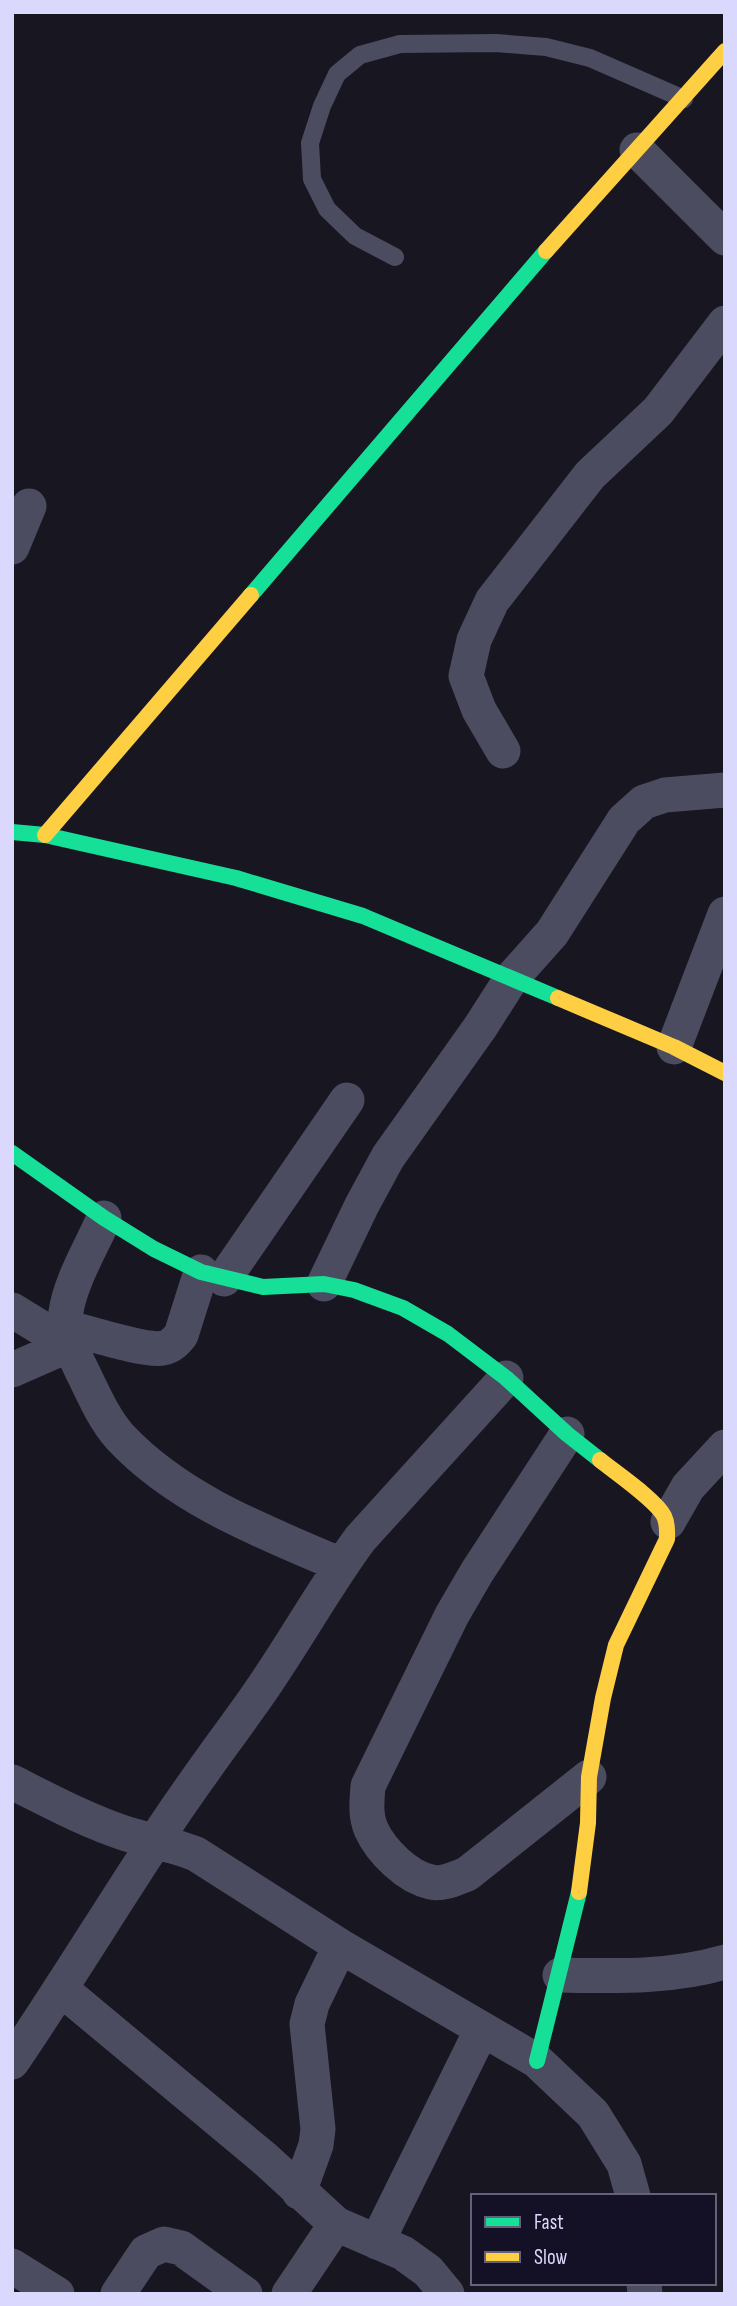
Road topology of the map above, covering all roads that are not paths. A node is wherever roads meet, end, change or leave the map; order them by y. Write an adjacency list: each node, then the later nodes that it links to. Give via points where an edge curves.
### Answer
1 (725, 51): 2 (main road)
2 (684, 99): 3 (main road); 5 (lane, via 590,58 546,47 400,44 360,55 337,74 322,106 310,143 313,179 327,209 355,236)
3 (637, 150): 4 (street); 12 (main road)
4 (725, 237)
5 (395, 257)
6 (725, 323): 9 (street, via 658,411 590,475 492,601 474,640 467,677 479,710)
7 (29, 506): 8 (street)
8 (12, 547)
9 (503, 751)
10 (725, 790): 14 (street, via 665,795 644,802 624,820 552,933)
11 (12, 832): 12 (main road)
12 (45, 835): 14 (main road, via 236,878 363,916)
13 (725, 914): 15 (street)
14 (511, 979): 15 (main road); 21 (street, via 388,1157)
15 (674, 1047): 16 (main road)
16 (725, 1073)
17 (347, 1100): 20 (street)
18 (12, 1153): 19 (main road)
19 (104, 1218): 20 (main road, via 154,1249); 23 (street, via 71,1292)
20 (213, 1275): 21 (main road, via 263,1287); 23 (street, via 181,1335 165,1348)
21 (324, 1284): 25 (main road, via 403,1308)
22 (12, 1310): 23 (street)
23 (67, 1336): 24 (street); 29 (street, via 99,1405 120,1436 159,1472 206,1502)
24 (12, 1370)
25 (506, 1378): 26 (main road); 29 (street)
26 (567, 1434): 28 (main road, via 649,1499); 30 (street, via 452,1615 368,1786 366,1810 384,1849 411,1874 432,1883 450,1881 467,1874)
27 (725, 1447): 28 (street, via 688,1487)
28 (668, 1522): 30 (main road, via 667,1539 616,1645)
29 (341, 1565): 32 (street, via 255,1699)
30 (590, 1777): 35 (main road, via 581,1882)
31 (12, 1782): 32 (street, via 67,1810)
32 (154, 1841): 33 (street, via 196,1854); 36 (street)
33 (340, 1945): 37 (street); 40 (street, via 307,2024 318,2129)
34 (725, 1962): 35 (street, via 645,1976)
35 (559, 1975): 38 (main road)
36 (61, 1989): 39 (street); 40 (street)
37 (482, 2029): 38 (street); 43 (street)
38 (537, 2061): 41 (street, via 593,2114 624,2164)
39 (12, 2062)
40 (299, 2192): 42 (street)
41 (632, 2194)
42 (335, 2224): 43 (street); 48 (street)
43 (377, 2242): 49 (street, via 428,2271)
44 (12, 2266): 45 (street)
45 (57, 2294)
46 (118, 2294): 47 (street, via 146,2252 164,2244 181,2248)
47 (245, 2294)
48 (289, 2294)
49 (447, 2294)

